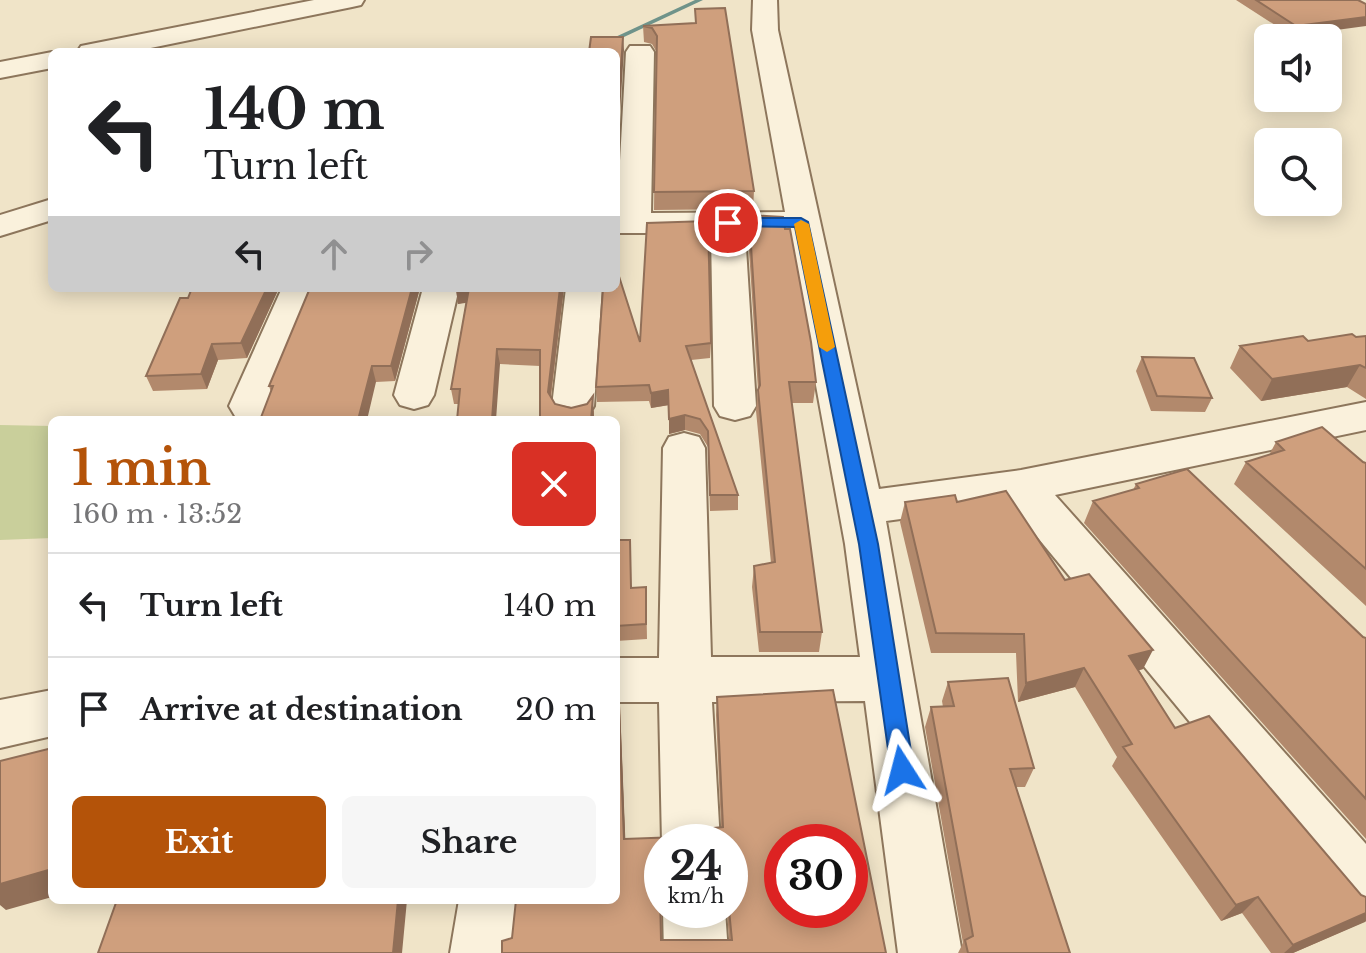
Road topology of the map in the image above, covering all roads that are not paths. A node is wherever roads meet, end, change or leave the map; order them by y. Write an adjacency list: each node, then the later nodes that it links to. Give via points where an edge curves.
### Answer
1 (352, 0): 3 (street)
2 (765, 0): 9 (street, via 765,30)
3 (222, 13): 4 (street)
4 (104, 48)
5 (640, 52): 10 (street)
6 (48, 61): 7 (street)
7 (0, 70)
8 (48, 210): 12 (street)
9 (801, 222): 11 (street); 27 (street)
10 (625, 223): 11 (street)
11 (728, 223): 19 (street)
12 (0, 226)
13 (298, 292): 17 (street)
14 (440, 292): 16 (street)
15 (584, 292): 18 (street)
16 (414, 395)
17 (250, 406)
18 (573, 406)
19 (735, 406)
20 (1366, 416): 21 (street)
21 (1314, 426): 23 (street); 24 (street)
22 (684, 448): 30 (street)
23 (1172, 456): 25 (street); 26 (street)
24 (1356, 462)
25 (1021, 486): 27 (street); 34 (street)
26 (1206, 488)
27 (861, 508): 28 (street)
28 (889, 679): 30 (street); 39 (street)
29 (620, 680): 30 (street)
30 (685, 680): 33 (street)
31 (48, 714): 32 (street)
32 (0, 724)
33 (690, 824)
34 (1366, 889)
35 (488, 904): 37 (street)
36 (695, 928): 38 (street)
37 (482, 953)
38 (696, 953)
39 (930, 953)

